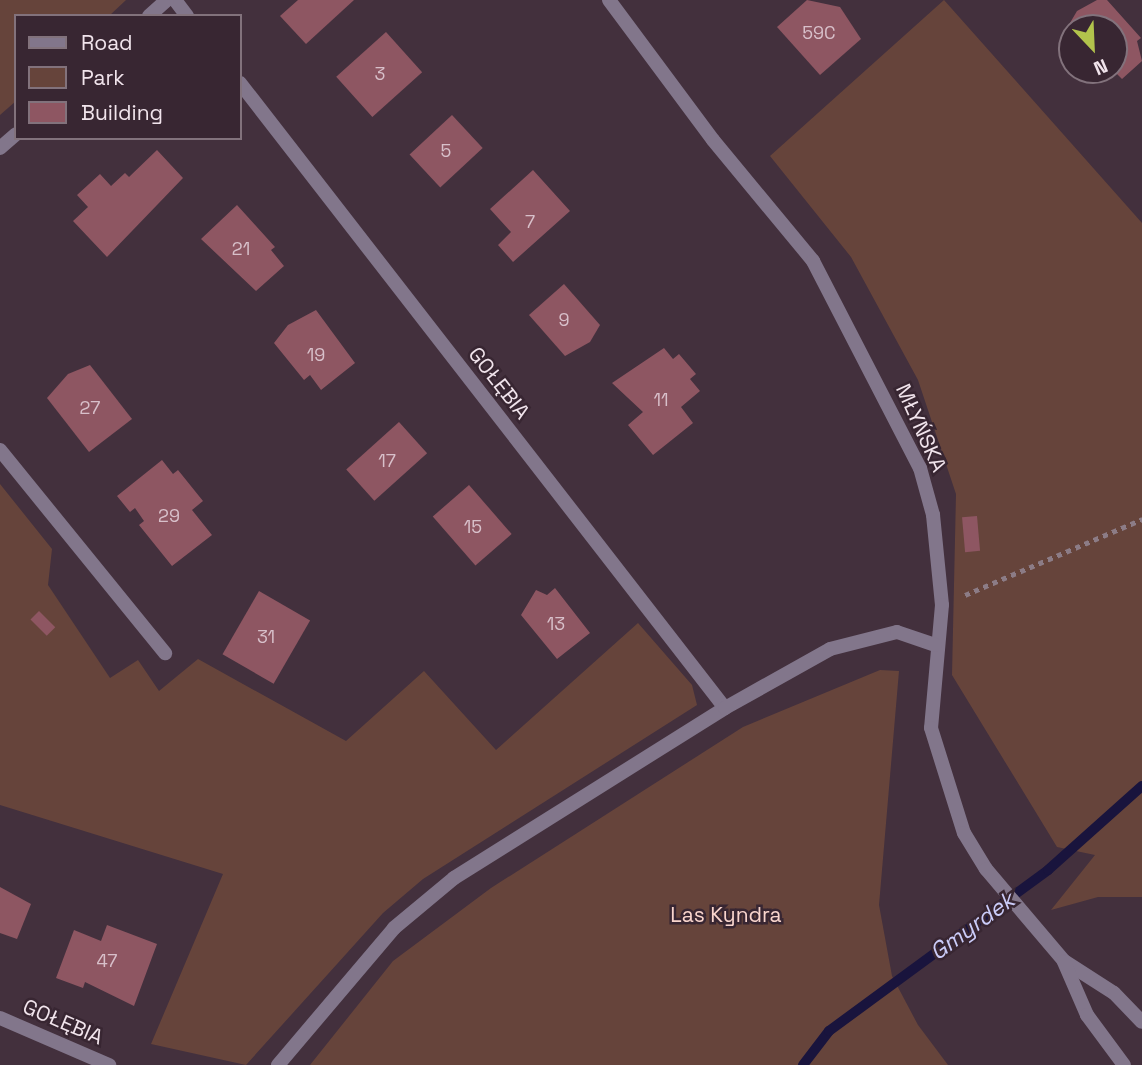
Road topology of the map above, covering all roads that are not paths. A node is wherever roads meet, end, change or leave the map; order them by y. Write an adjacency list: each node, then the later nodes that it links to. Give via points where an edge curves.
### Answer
1 (167, 0): 3 (street)
2 (609, 0): 8 (street, MŁYŃSKA, via 713,140 813,261 920,468 933,515 942,606)
3 (151, 14)
4 (242, 86): 10 (street, GOŁĘBIA)
5 (14, 136): 6 (street)
6 (0, 148)
7 (0, 450): 9 (street)
8 (935, 645): 10 (street, via 897,632 843,645); 11 (street, MŁYŃSKA, via 934,739 952,806 986,869)
9 (165, 653)
10 (725, 708): 15 (street, via 454,878 394,928)
11 (1063, 961): 13 (street, MŁYŃSKA, via 1114,993); 16 (street, MŁYŃSKA, via 1087,1015)
12 (0, 1018): 14 (street, GOŁĘBIA)
13 (1142, 1022)
14 (109, 1065)
15 (278, 1065)
16 (1124, 1065)

